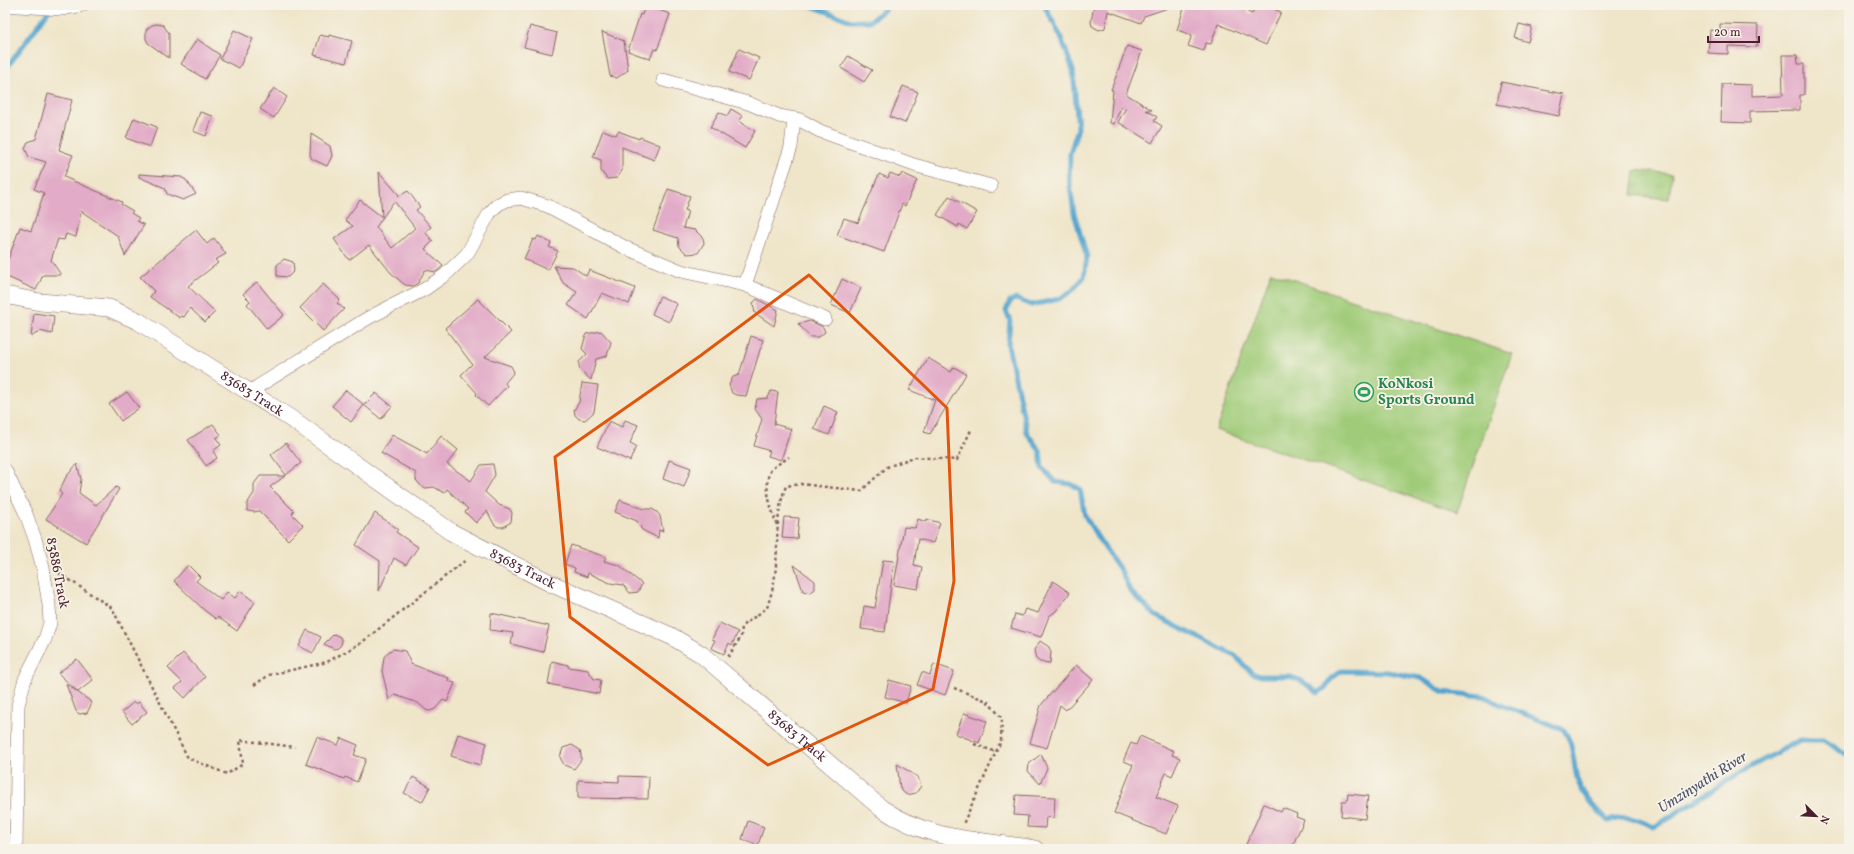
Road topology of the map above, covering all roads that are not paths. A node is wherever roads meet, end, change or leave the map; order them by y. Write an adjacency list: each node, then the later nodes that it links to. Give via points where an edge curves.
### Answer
1 (5, 5): 2 (street, via 61,9)
2 (82, 5)
3 (664, 80): 4 (street, via 748,103 779,116)
4 (794, 119): 5 (street, via 914,165); 6 (street, via 791,147)
5 (991, 186)
6 (745, 285): 8 (street); 9 (street, via 682,271 626,248 548,206 521,198 507,200 497,205 489,214 467,254 445,275 425,289 368,318)
7 (5, 295): 9 (street, 83683 Track, via 40,302 109,308 138,321)
8 (825, 319)
9 (249, 392): 12 (street, 83683 Track, via 296,422 451,532 592,603 671,636 701,654 881,808 912,826 956,838)
10 (5, 470): 11 (street, 83886 Track, via 26,514 40,560 50,623 46,640 25,679 18,705)
11 (16, 849)
12 (1035, 849)

